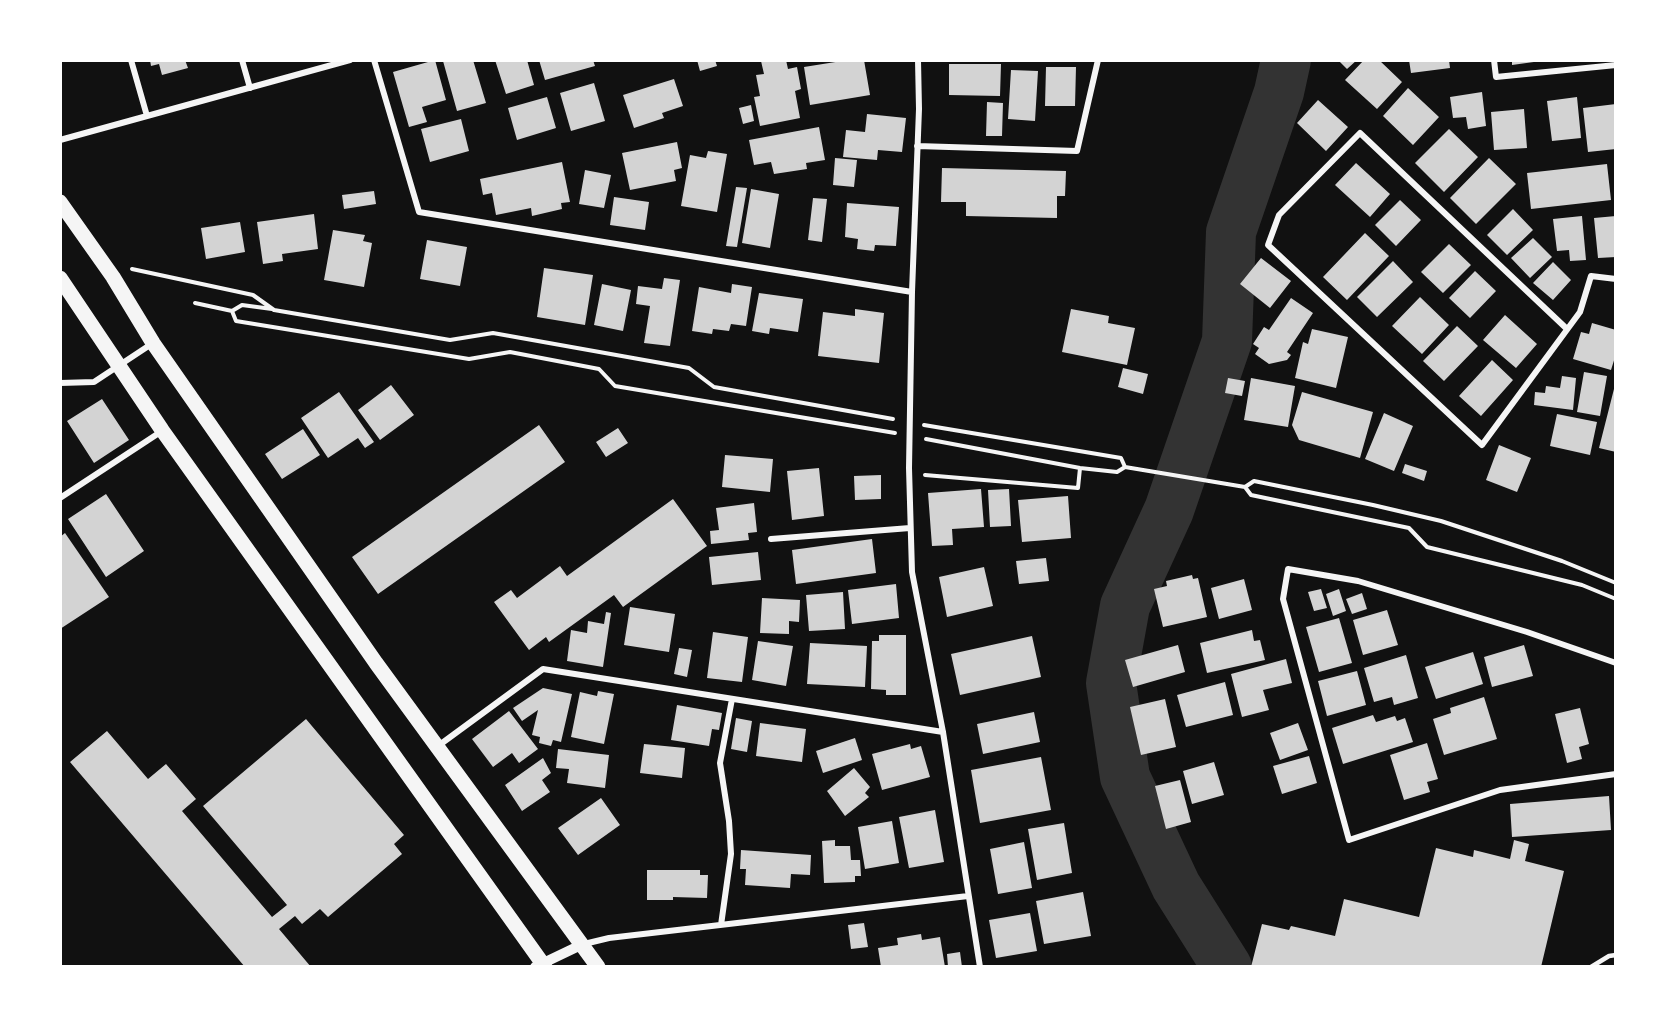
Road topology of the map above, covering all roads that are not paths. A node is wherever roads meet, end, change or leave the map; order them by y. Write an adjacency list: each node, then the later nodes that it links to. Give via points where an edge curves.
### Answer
1 (131, 60): 10 (street)
2 (242, 60): 9 (street)
3 (350, 60): 9 (street)
4 (374, 60): 16 (street, via 419,212)
5 (918, 60): 12 (street)
6 (1098, 60): 12 (street, via 1077,151)
7 (1494, 60): 8 (street, via 1496,77)
8 (1616, 65)
9 (249, 88): 10 (street)
10 (147, 116): 11 (street)
11 (60, 140)
12 (917, 146): 16 (street)
13 (60, 202): 18 (main road)
14 (60, 278): 19 (main road)
15 (1616, 279): 17 (street, via 1591,276 1580,312)
16 (912, 292): 23 (street)
17 (1567, 329): 17 (street, via 1482,445 1268,245 1279,214 1360,133)
18 (153, 343): 19 (street); 28 (main road)
19 (119, 364): 20 (street, via 94,382); 21 (main road)
20 (60, 383)
21 (162, 430): 22 (street); 34 (main road)
22 (60, 498)
23 (910, 528): 24 (street); 27 (street, via 912,572)
24 (771, 539)
25 (1616, 663): 29 (street, via 1358,581 1288,569 1283,599 1349,840 1500,790)
26 (732, 699): 27 (street); 28 (street, via 543,669); 31 (street, via 720,763 731,854)
27 (943, 732): 30 (street)
28 (438, 746): 32 (main road)
29 (1616, 774)
30 (968, 896): 31 (street); 36 (street)
31 (721, 925): 32 (street)
32 (581, 945): 34 (street); 35 (main road)
33 (1616, 955): 37 (lane)
34 (541, 966)
35 (598, 967)
36 (980, 967)
37 (1591, 967)

